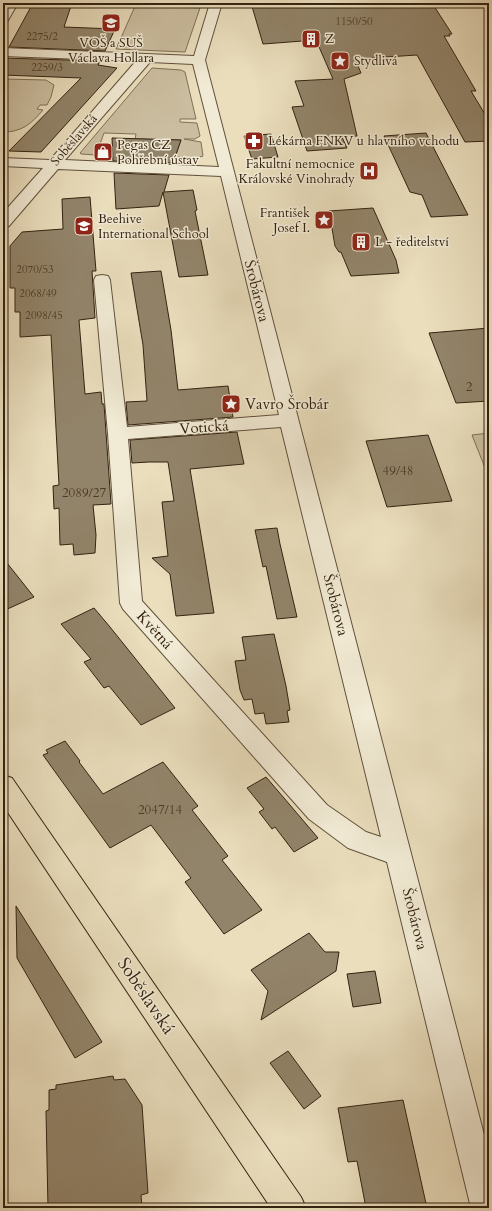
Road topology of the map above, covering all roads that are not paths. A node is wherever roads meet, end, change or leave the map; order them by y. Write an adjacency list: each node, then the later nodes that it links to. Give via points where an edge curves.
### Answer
1 (12, 3): 3 (street)
2 (216, 3): 6 (street)
3 (3, 18)
4 (3, 52): 5 (street)
5 (146, 58): 6 (street); 8 (street, Soběslavská)
6 (199, 60): 9 (street, Šrobárova)
7 (3, 162): 8 (street)
8 (53, 164): 9 (street); 10 (street, Soběslavská)
9 (227, 172): 12 (street, Šrobárova)
10 (3, 223)
11 (102, 280): 13 (street, Květná)
12 (290, 420): 13 (street, Votická); 15 (street, Šrobárova)
13 (118, 434): 15 (street, Květná, via 131,603 318,812 357,840)
14 (3, 785): 16 (main road, Soběslavská)
15 (399, 855): 17 (street, Šrobárova)
16 (290, 1208)
17 (487, 1208)

